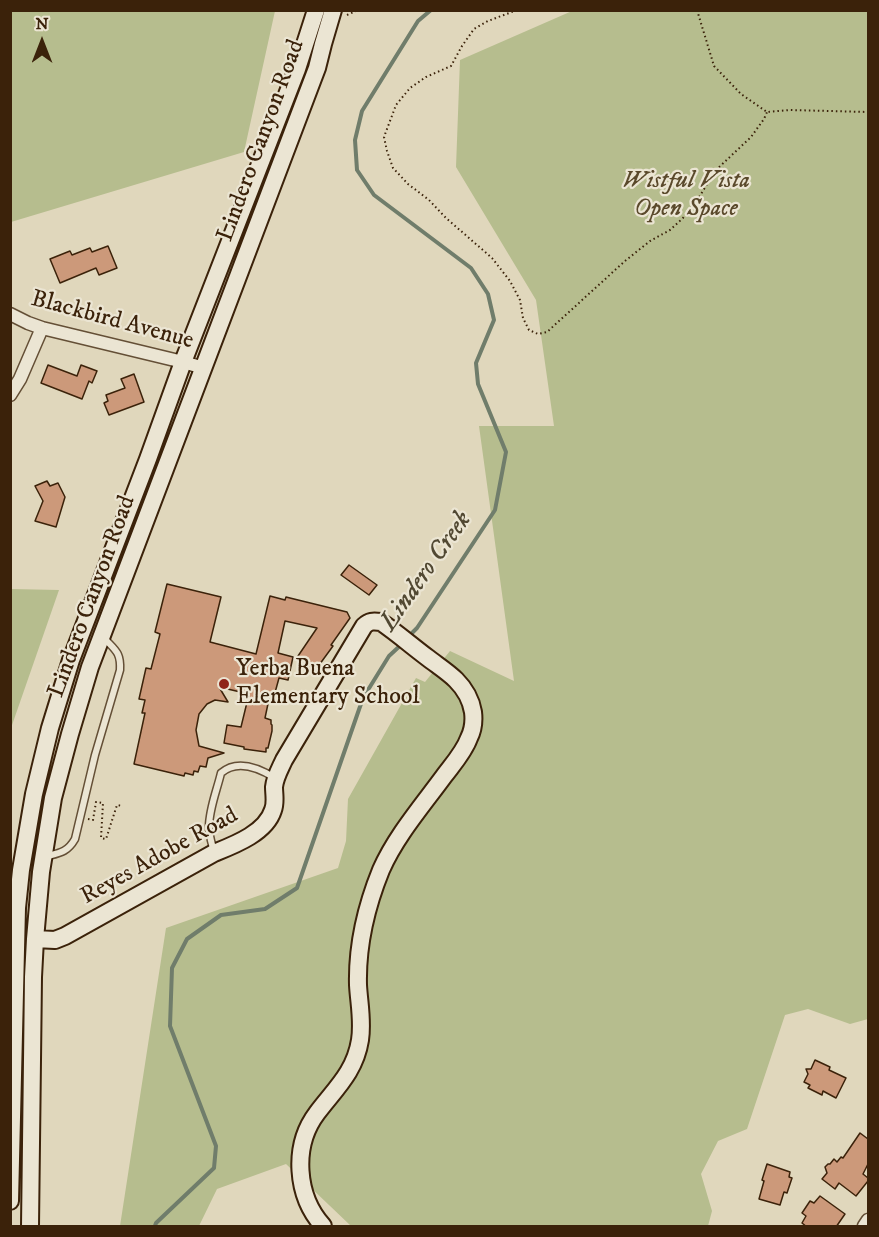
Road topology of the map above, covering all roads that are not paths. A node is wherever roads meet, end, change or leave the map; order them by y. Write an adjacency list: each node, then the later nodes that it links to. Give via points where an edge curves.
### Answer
1 (316, 10): 5 (main road, Lindero Canyon Road, via 297,69)
2 (333, 10): 6 (main road, Lindero Canyon Road, via 317,68)
3 (10, 314): 4 (street, Blackbird Avenue)
4 (42, 328): 5 (street, Blackbird Avenue); 7 (street)
5 (183, 362): 6 (street, Blackbird Avenue); 13 (main road, Lindero Canyon Road, via 71,660 34,794 17,908)
6 (204, 368): 8 (main road, Lindero Canyon Road)
7 (10, 395)
8 (101, 635): 11 (main road, Lindero Canyon Road, via 53,798); 11 (lane, via 118,653 120,670 75,839 68,849)
9 (276, 778): 10 (main road, Reyes Adobe Road, via 274,810 267,822 234,845); 10 (lane, via 261,770 238,766 221,773 209,824); 18 (main road, Reyes Adobe Road, via 368,622 387,626 456,680 468,696 473,710 469,738 403,833 382,868 370,899 359,954 360,1041 347,1076 316,1114 304,1138 301,1176 305,1197)
10 (214, 853): 12 (main road, Reyes Adobe Road, via 65,936)
11 (44, 857): 12 (main road, Lindero Canyon Road)
12 (35, 939): 14 (main road, Lindero Canyon Road)
13 (13, 1062): 14 (main road); 15 (main road, Lindero Canyon Road)
14 (33, 1063): 17 (main road, Lindero Canyon Road)
15 (10, 1201)
16 (868, 1220): 19 (street)
17 (30, 1227)
18 (323, 1227)
19 (864, 1227)

